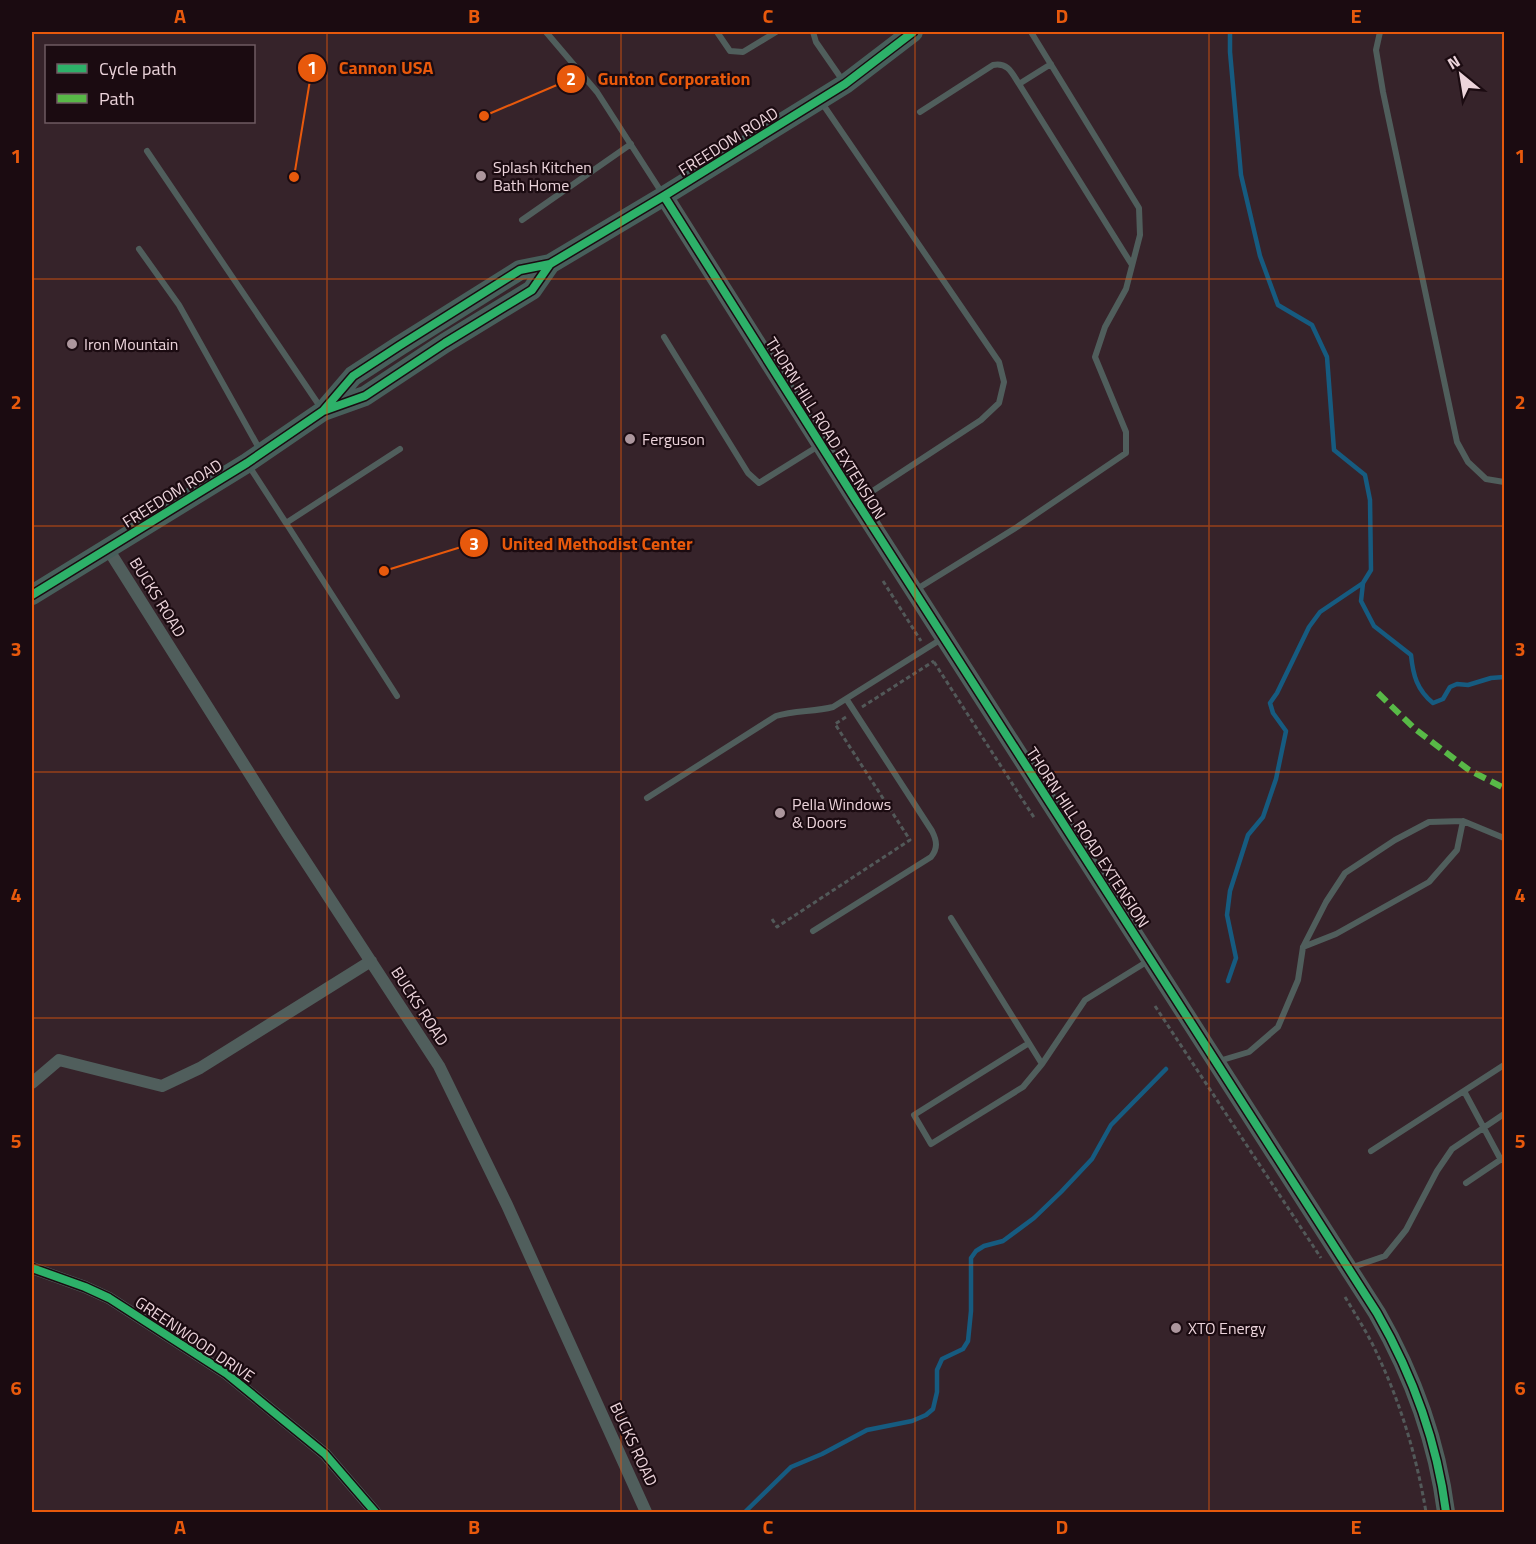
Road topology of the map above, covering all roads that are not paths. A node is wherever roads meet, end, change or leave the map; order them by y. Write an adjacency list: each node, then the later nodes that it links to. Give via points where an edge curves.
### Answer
1 (546, 32): 13 (lane, via 597,92)
2 (717, 32): 3 (lane, via 730,51 743,52)
3 (772, 32)
4 (813, 32): 9 (lane)
5 (913, 32): 9 (main road, FREEDOM ROAD)
6 (1031, 32): 8 (lane)
7 (1380, 32): 24 (lane, via 1376,50 1383,92 1457,442 1468,462 1486,479)
8 (1051, 64): 10 (lane); 18 (lane, via 1138,208 1140,235)
9 (845, 84): 11 (main road, FREEDOM ROAD)
10 (1019, 84): 12 (lane, via 1007,66 993,65); 18 (lane)
11 (820, 100): 15 (main road, FREEDOM ROAD); 25 (lane, via 999,362 1004,382 999,403 981,420)
12 (920, 112)
13 (631, 144): 15 (lane); 16 (lane)
14 (147, 151): 20 (lane)
15 (664, 196): 20 (main road, FREEDOM ROAD, via 550,264 520,270 399,346 353,376); 21 (street, THORN HILL ROAD EXTENSION)
16 (522, 220)
17 (138, 249): 23 (lane, via 179,305 221,378)
18 (1132, 265): 28 (lane, via 1126,289 1105,327 1095,357 1126,432 1126,453)
19 (664, 337): 21 (lane, via 748,473 759,483)
20 (323, 411): 23 (main road, FREEDOM ROAD)
21 (821, 445): 25 (street, THORN HILL ROAD EXTENSION)
22 (400, 449): 26 (lane)
23 (254, 458): 26 (lane); 27 (main road, FREEDOM ROAD)
24 (1504, 482)
25 (857, 502): 28 (street, THORN HILL ROAD EXTENSION)
26 (286, 523): 31 (lane)
27 (108, 549): 29 (main road, FREEDOM ROAD); 40 (street, BUCKS ROAD)
28 (914, 590): 30 (street, THORN HILL ROAD EXTENSION)
29 (32, 595)
30 (944, 638): 32 (lane); 39 (street, THORN HILL ROAD EXTENSION)
31 (397, 696)
32 (847, 700): 33 (lane, via 820,710 776,716); 37 (lane, via 932,831 935,852)
33 (647, 798)
34 (1463, 821): 35 (lane); 38 (lane, via 1456,850 1429,882 1336,934); 38 (lane, via 1429,822 1345,873)
35 (1504, 837)
36 (951, 918): 41 (lane)
37 (813, 931)
38 (1303, 947): 42 (lane, via 1298,980 1278,1027 1249,1052)
39 (1150, 959): 42 (street, THORN HILL ROAD EXTENSION); 43 (lane, via 1084,1000)
40 (371, 961): 45 (street, via 200,1068 162,1086 59,1060); 55 (street, BUCKS ROAD, via 439,1066 507,1205)
41 (1029, 1043): 43 (lane); 43 (lane, via 914,1114 931,1144 1023,1087)
42 (1216, 1062): 53 (street, THORN HILL ROAD EXTENSION)
43 (1042, 1064)
44 (1504, 1065): 46 (lane)
45 (32, 1083)
46 (1464, 1091): 48 (lane); 49 (lane)
47 (1504, 1114): 48 (lane)
48 (1484, 1127): 50 (lane); 53 (lane, via 1452,1149 1406,1230 1385,1256)
49 (1371, 1151)
50 (1503, 1159): 51 (lane)
51 (1466, 1183)
52 (32, 1268): 54 (street, GREENWOOD DRIVE, via 109,1298 227,1374 325,1454)
53 (1349, 1269): 56 (street, THORN HILL ROAD EXTENSION, via 1391,1337 1416,1395 1437,1461)
54 (375, 1512)
55 (646, 1512)
56 (1446, 1512)

